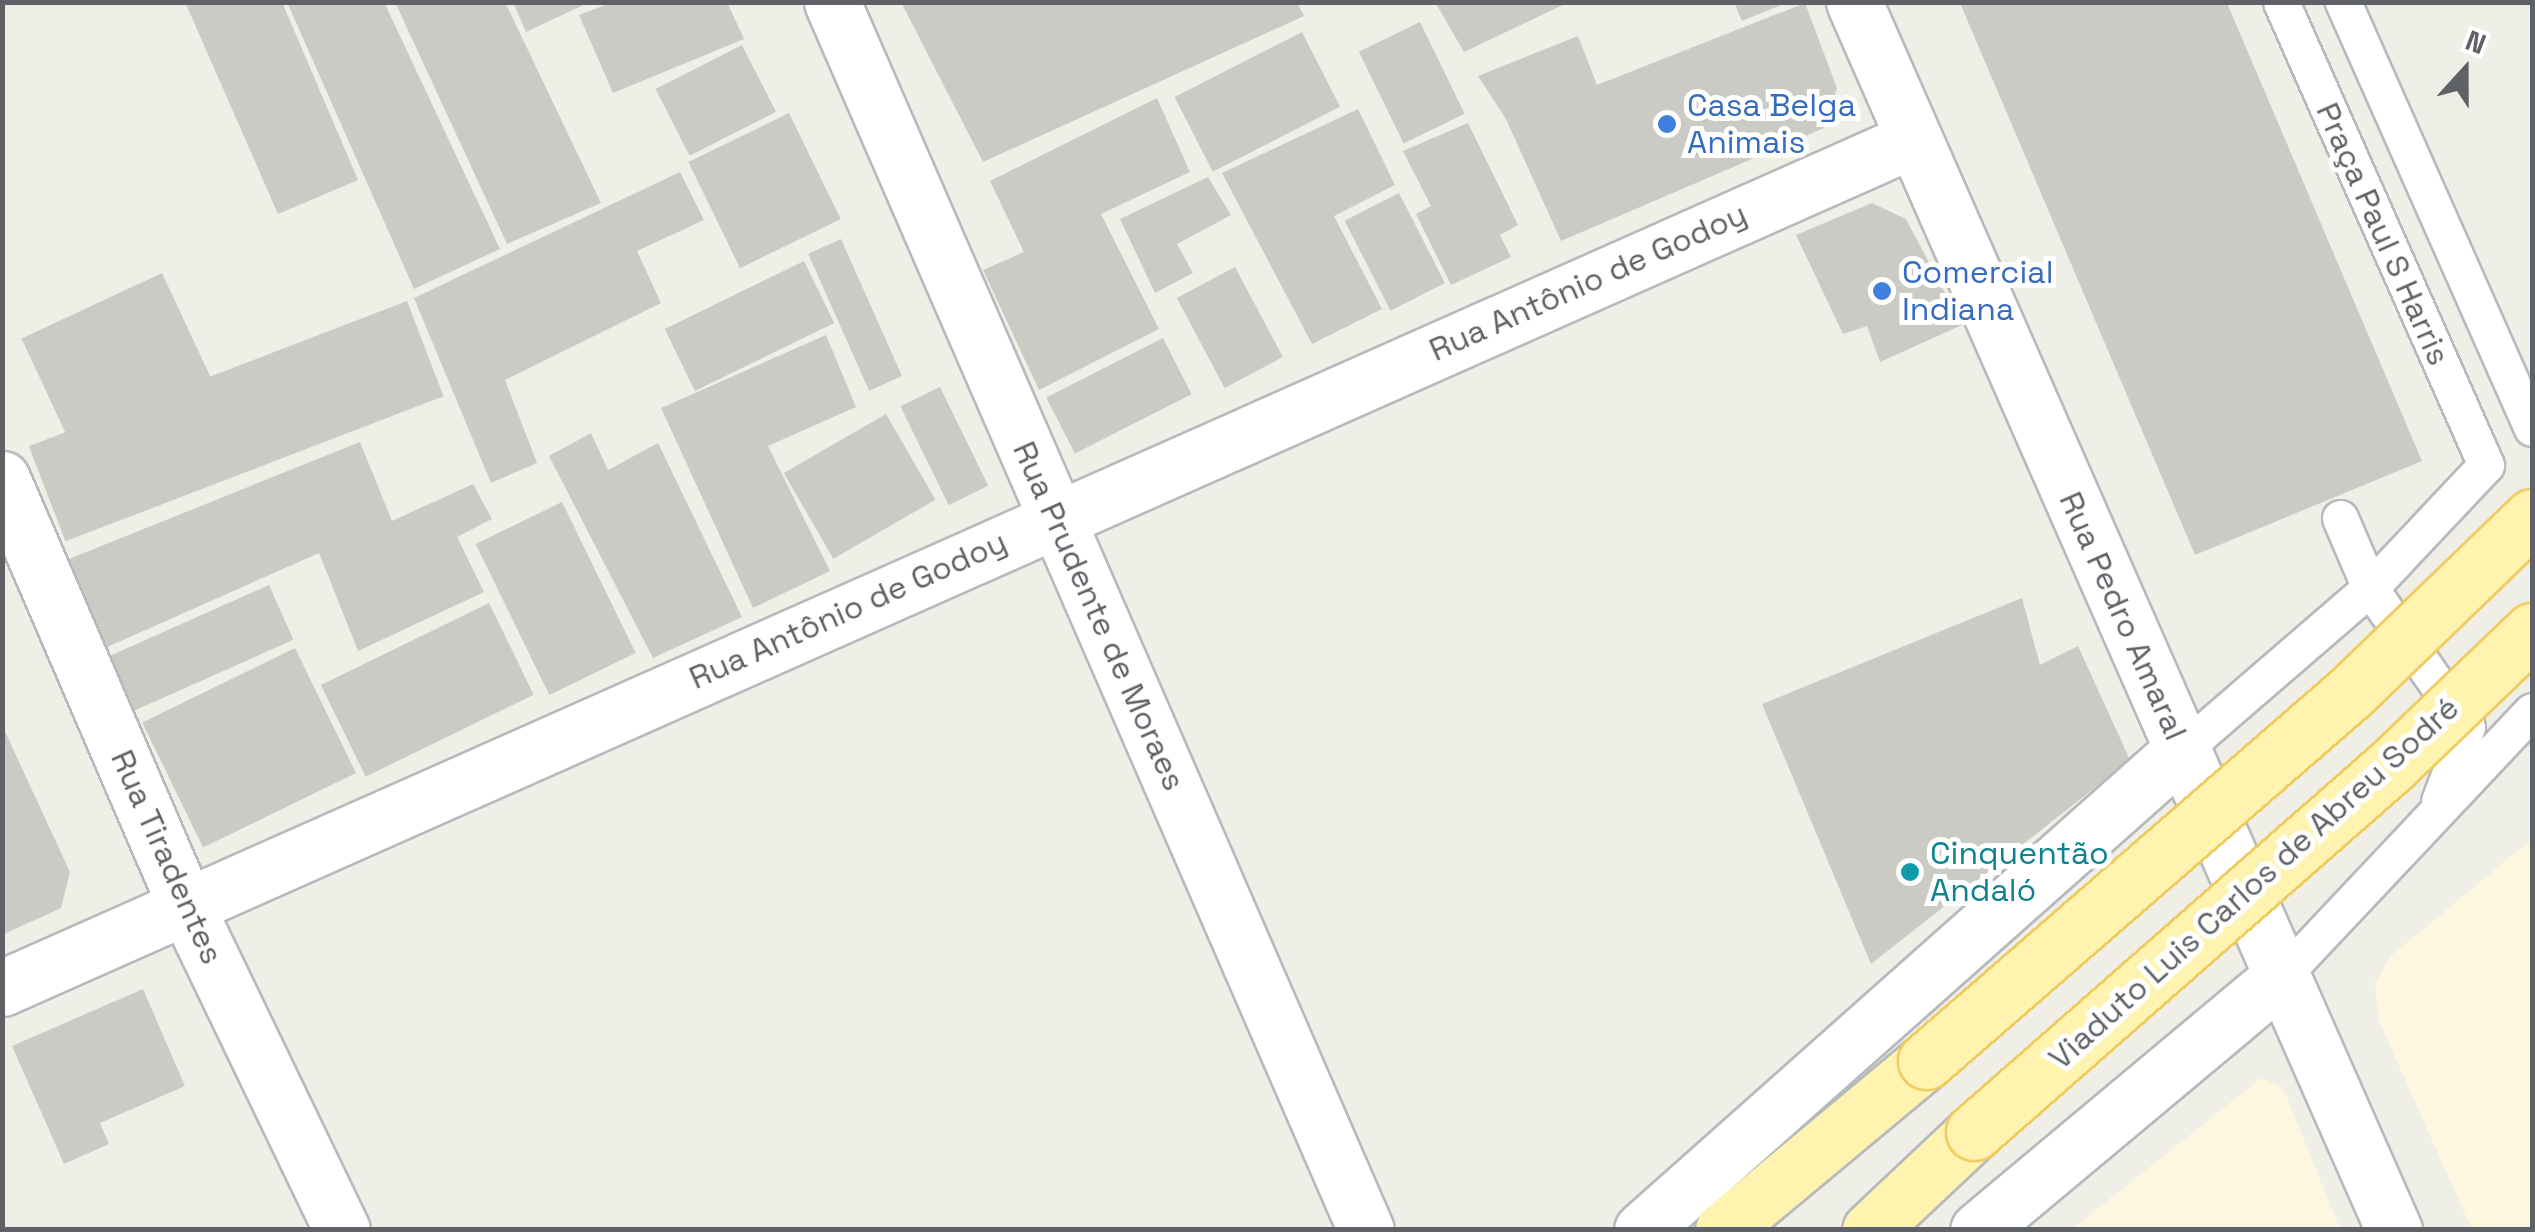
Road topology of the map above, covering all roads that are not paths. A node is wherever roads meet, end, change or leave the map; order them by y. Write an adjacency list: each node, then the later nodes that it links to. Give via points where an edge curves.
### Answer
1 (832, 2): 8 (street, Rua Prudente de Moraes)
2 (1854, 2): 5 (street, Rua Pedro Amaral)
3 (2281, 2): 11 (lane, Praça Paul S Harris, via 2486,466)
4 (2343, 2): 6 (lane, Praça Paul S Harris)
5 (1914, 139): 8 (street, Rua Antônio de Godoy); 14 (street, Rua Pedro Amaral)
6 (2532, 428)
7 (2, 479): 16 (street, Rua Tiradentes)
8 (1056, 517): 16 (street, Rua Antônio de Godoy); 20 (street, Rua Prudente de Moraes)
9 (2532, 517): 22 (main road, bridge, via 2351,692)
10 (2340, 518): 11 (lane)
11 (2370, 588): 14 (lane); 15 (lane, via 2467,726)
12 (2532, 631): 23 (main road, Viaduto Luis Carlos de Abreu Sodré, bridge, via 2391,766)
13 (2532, 710): 15 (lane)
14 (2182, 750): 17 (street, Rua Pedro Amaral); 21 (street)
15 (2433, 816): 17 (lane)
16 (186, 908): 18 (street, Rua Antônio de Godoy); 19 (street, Rua Tiradentes)
17 (2282, 976): 24 (street); 25 (street, Rua Pedro Amaral)
18 (2, 988)
19 (342, 1230)
20 (1366, 1230)
21 (1642, 1230)
22 (1723, 1230)
23 (1870, 1230)
24 (1978, 1230)
25 (2394, 1230)

